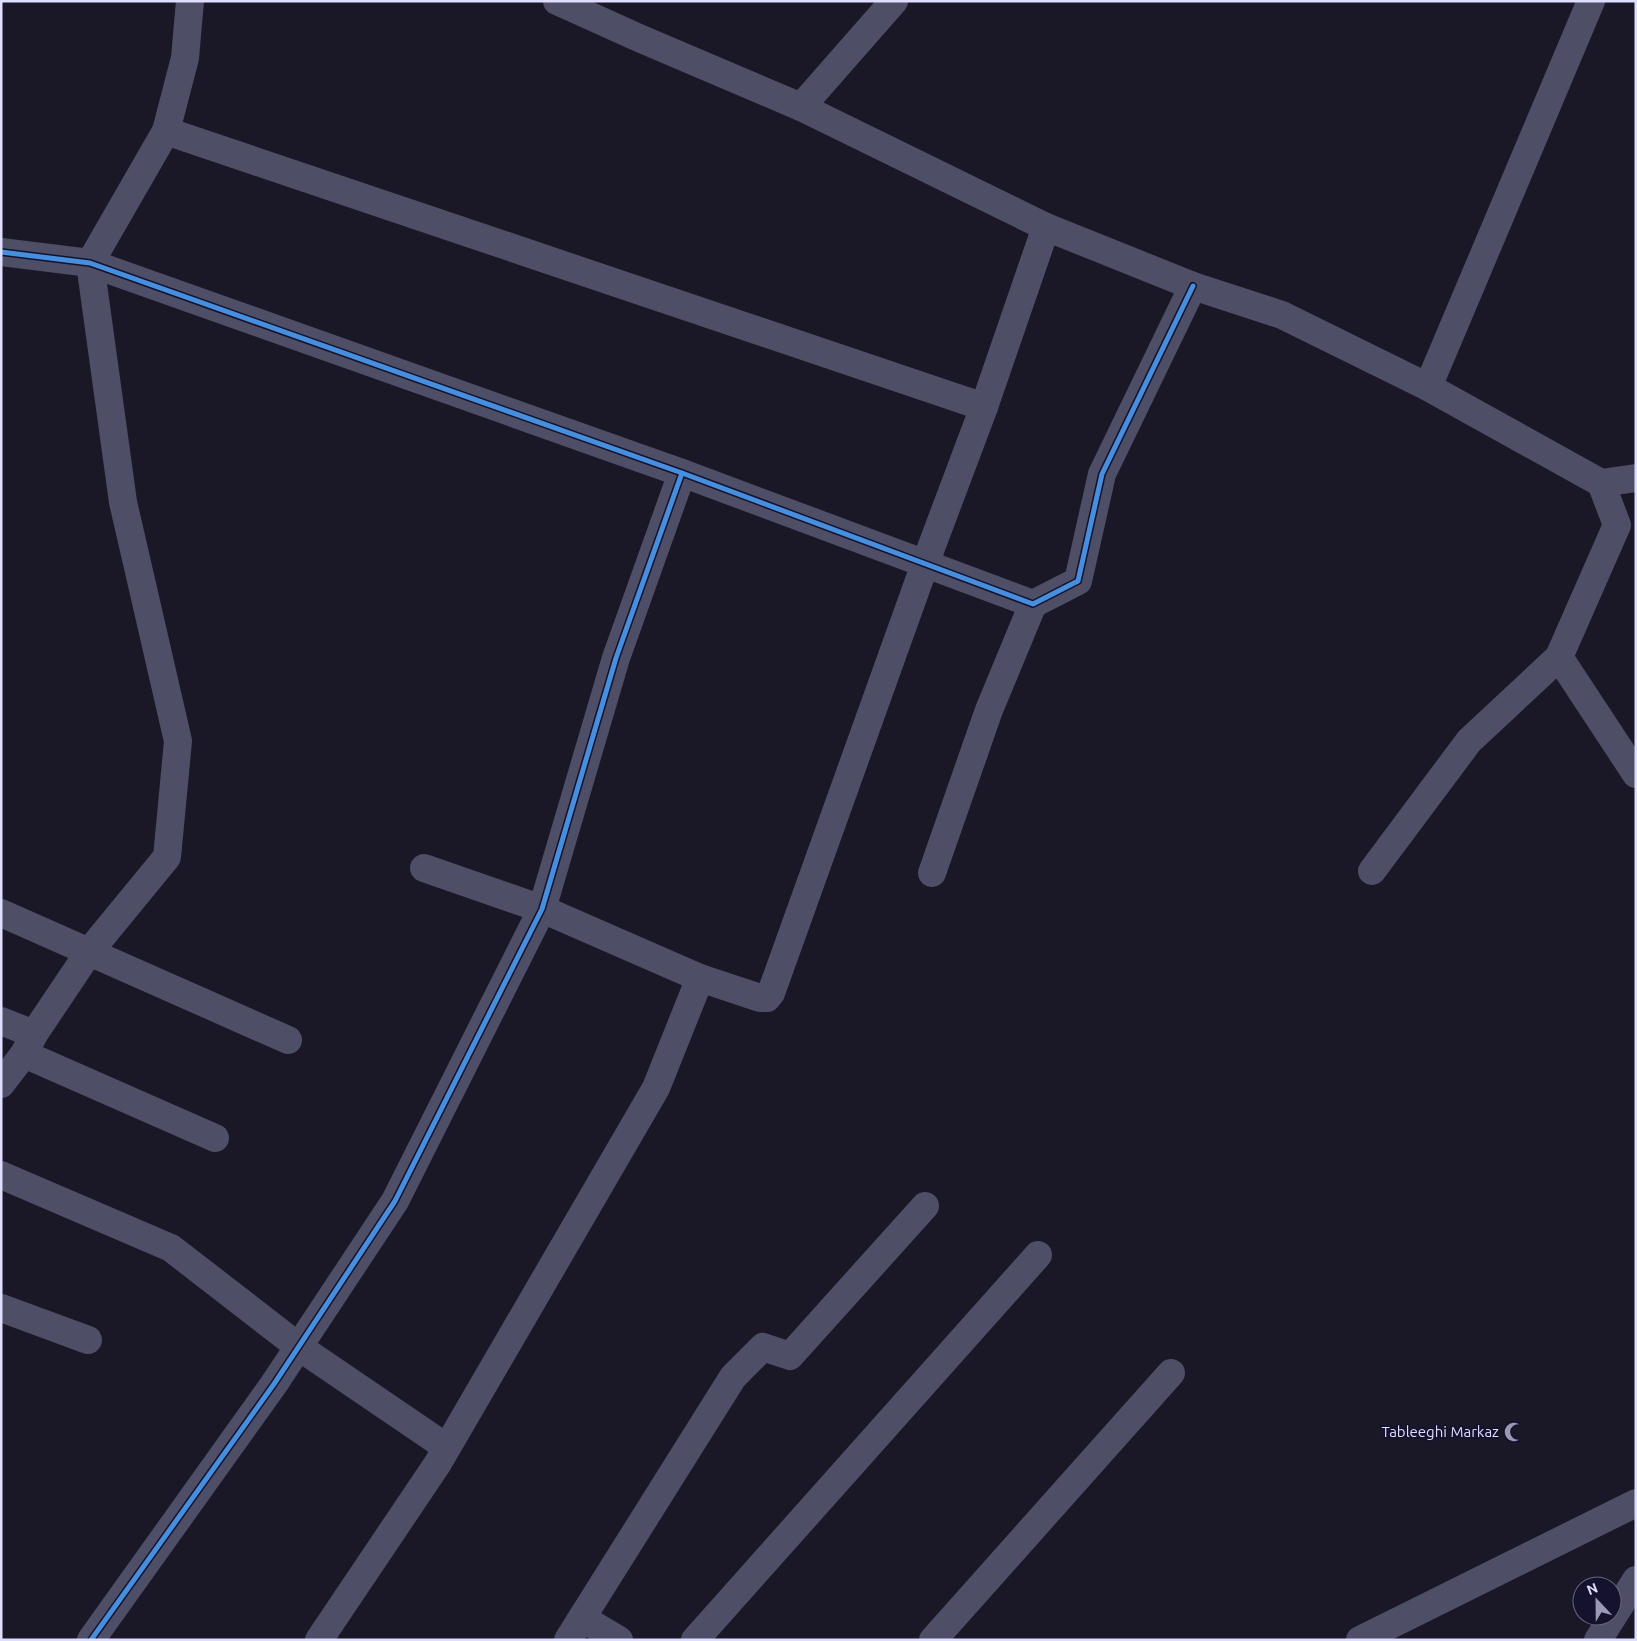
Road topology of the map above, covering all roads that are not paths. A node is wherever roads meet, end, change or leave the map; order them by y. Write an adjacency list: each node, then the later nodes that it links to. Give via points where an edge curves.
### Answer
1 (190, 1): 6 (street, via 185,58)
2 (557, 1): 5 (street)
3 (894, 1): 5 (street)
4 (1591, 1): 11 (street)
5 (801, 106): 7 (street)
6 (166, 131): 9 (street); 12 (street)
7 (1046, 227): 10 (street); 12 (street)
8 (1, 252): 9 (street)
9 (90, 263): 13 (street); 25 (street, via 123,502 178,741 167,857)
10 (1193, 286): 11 (street, via 1282,315); 17 (street, via 1102,474 1078,581)
11 (1428, 387): 15 (street)
12 (984, 407): 16 (street)
13 (682, 473): 16 (street); 23 (street, via 616,658)
14 (1636, 478): 15 (street)
15 (1601, 483): 18 (street, via 1618,524)
16 (925, 564): 17 (street); 26 (street, via 770,993 767,998 760,998)
17 (1033, 604): 22 (street, via 989,710)
18 (1559, 657): 19 (street); 21 (street, via 1470,741)
19 (1636, 774)
20 (424, 868): 23 (street)
21 (1372, 871)
22 (932, 874)
23 (542, 909): 26 (street); 37 (street, via 395,1201)
24 (1, 913): 25 (street)
25 (89, 952): 28 (street); 29 (street)
26 (700, 978): 39 (street, via 656,1088)
27 (1, 1022): 29 (street)
28 (288, 1040)
29 (29, 1044): 30 (street); 31 (street)
30 (1, 1084)
31 (215, 1138)
32 (1, 1175): 37 (street, via 171,1248)
33 (926, 1206): 42 (street, via 790,1356 763,1347 733,1377)
34 (1038, 1255): 46 (street)
35 (1, 1308): 36 (street)
36 (88, 1340)
37 (299, 1347): 39 (street); 43 (street)
38 (1171, 1373): 47 (street)
39 (446, 1448): 44 (street)
40 (1636, 1502): 48 (street)
41 (1636, 1580): 49 (street)
42 (575, 1629): 45 (street)
43 (91, 1640)
44 (320, 1640)
45 (620, 1640)
46 (695, 1640)
47 (933, 1640)
48 (1360, 1640)
49 (1598, 1640)

